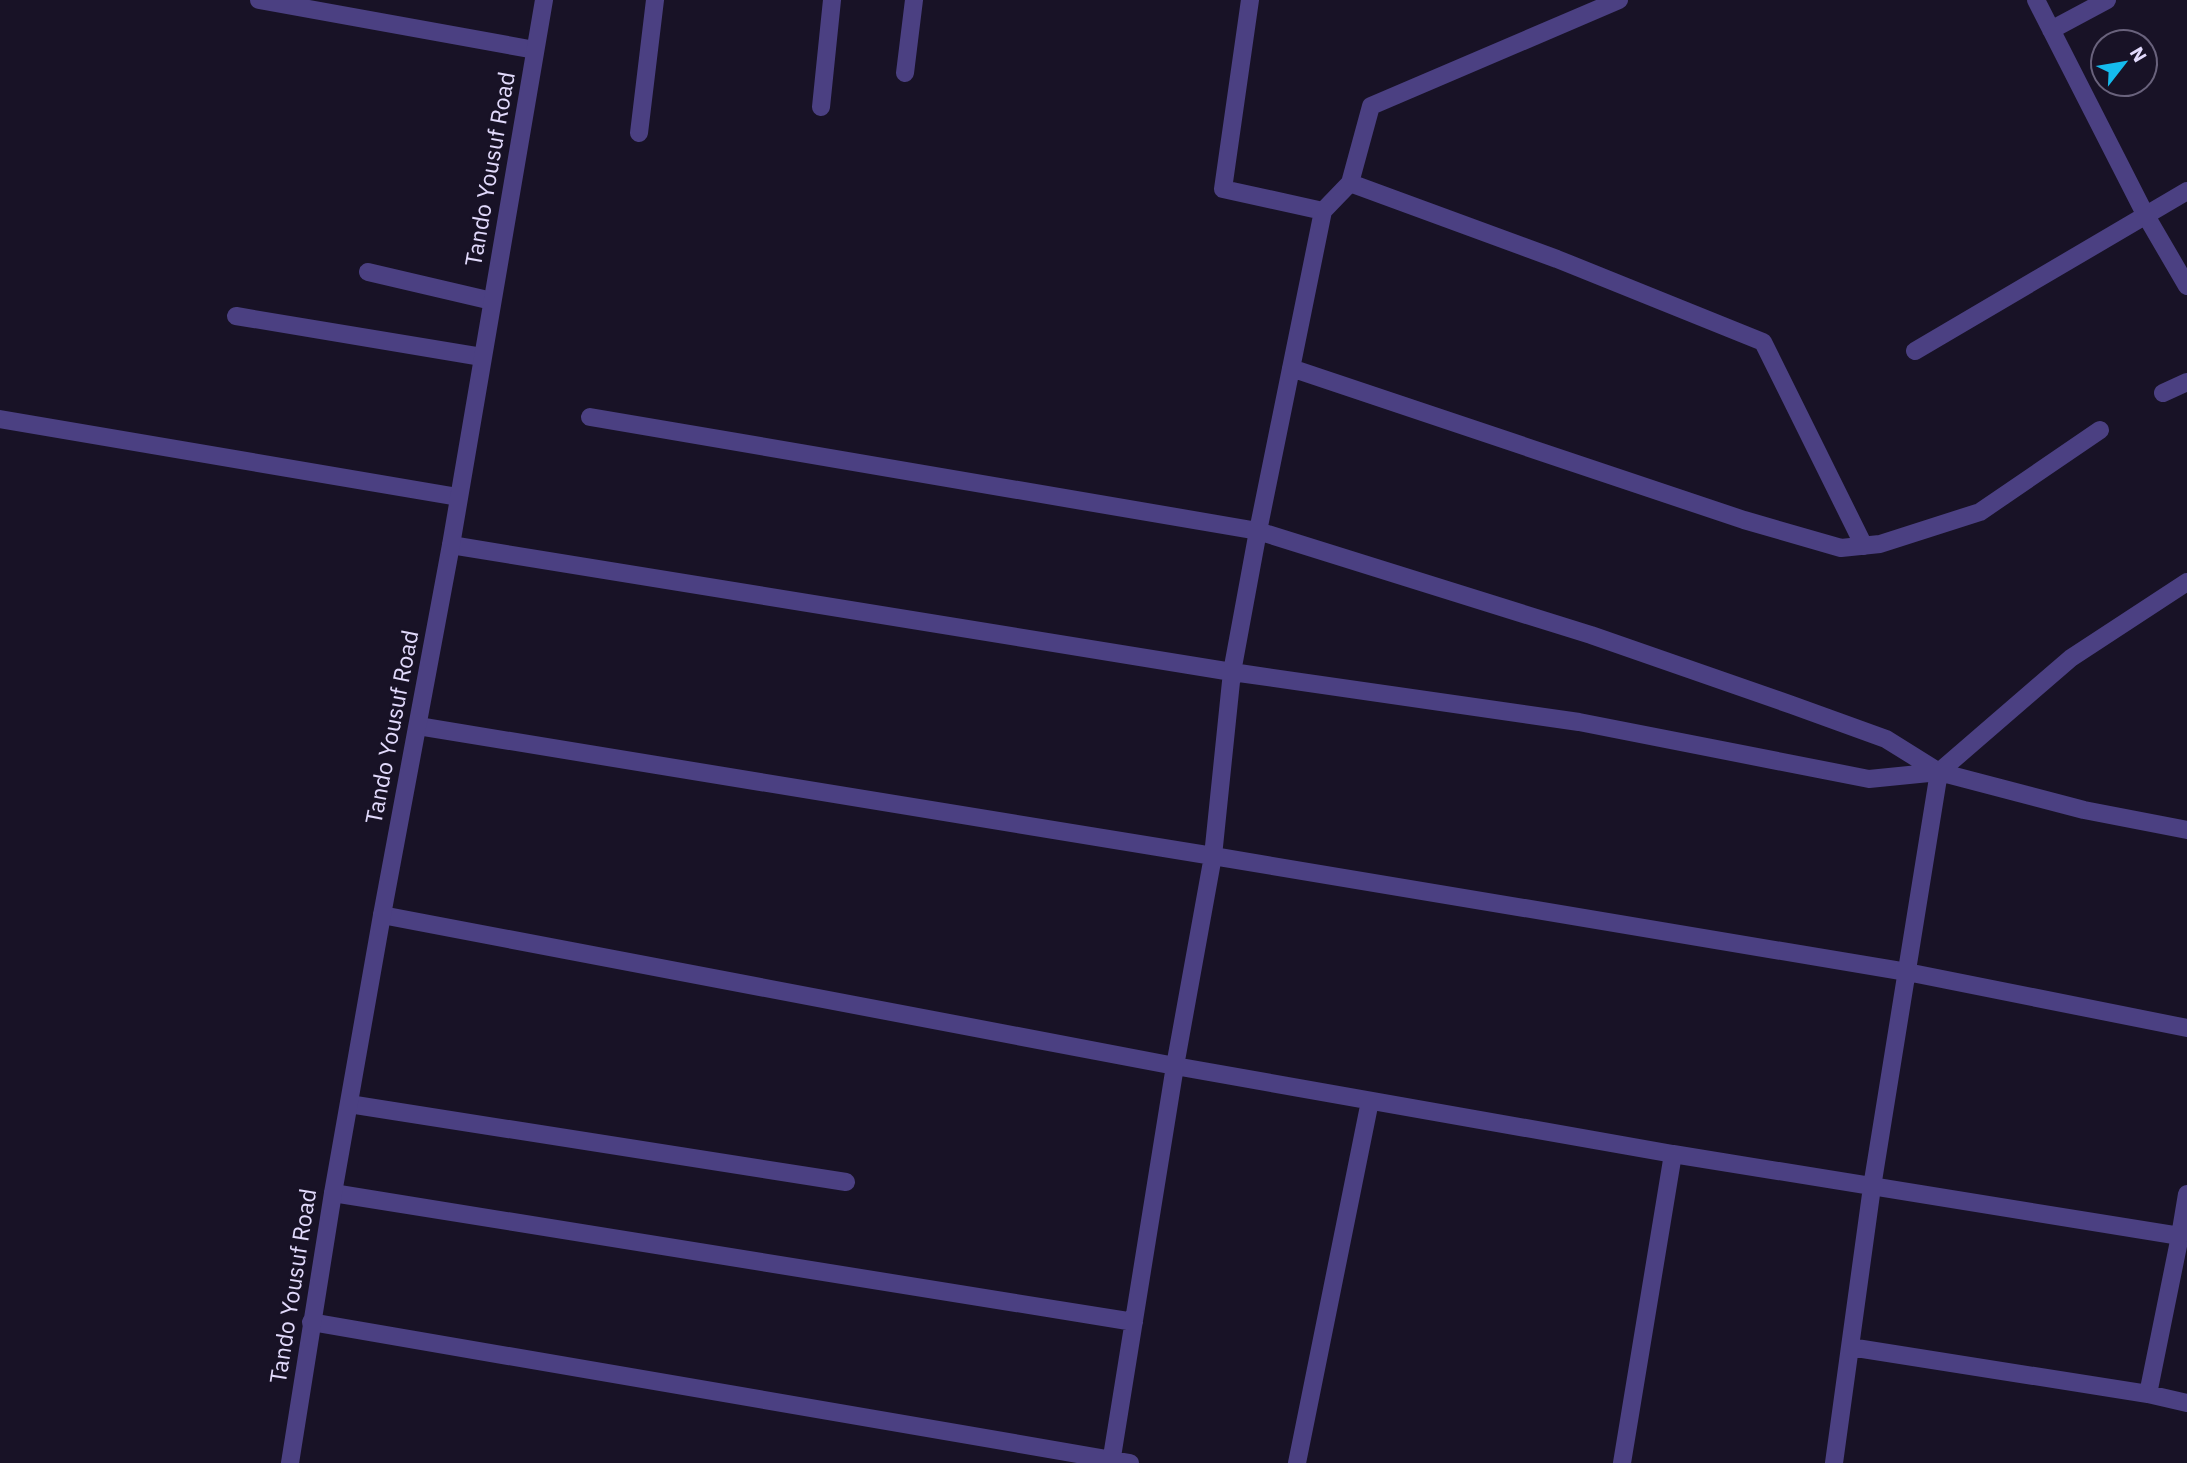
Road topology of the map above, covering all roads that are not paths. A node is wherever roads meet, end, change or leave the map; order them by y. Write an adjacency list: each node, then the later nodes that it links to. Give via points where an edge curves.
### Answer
1 (259, 0): 11 (street)
2 (544, 0): 11 (street, Tando Yousuf Road)
3 (655, 0): 14 (street)
4 (832, 0): 13 (street)
5 (914, 0): 12 (street)
6 (1251, 0): 17 (street, via 1223,189)
7 (1619, 0): 15 (street, via 1371,107)
8 (2036, 0): 10 (street)
9 (2107, 0): 10 (street)
10 (2051, 30): 18 (street)
11 (535, 50): 21 (street, Tando Yousuf Road)
12 (905, 73)
13 (821, 107)
14 (639, 133)
15 (1350, 183): 17 (street); 34 (street, via 1763,342)
16 (2187, 191): 18 (street)
17 (1323, 211): 25 (street)
18 (2145, 214): 20 (street); 23 (street)
19 (368, 272): 21 (street)
20 (2187, 286)
21 (492, 301): 24 (street, Tando Yousuf Road)
22 (236, 316): 24 (street)
23 (1915, 351)
24 (482, 357): 31 (street, Tando Yousuf Road)
25 (1291, 368): 32 (street); 34 (street, via 1744,520 1841,548)
26 (2187, 382): 27 (street)
27 (2163, 393)
28 (590, 417): 32 (street)
29 (0, 419): 31 (street)
30 (2100, 430): 34 (street, via 1980,512)
31 (458, 498): 33 (street, Tando Yousuf Road)
32 (1258, 531): 36 (street); 38 (street, via 1591,635 1780,701 1886,739)
33 (451, 545): 36 (street); 37 (street, Tando Yousuf Road)
34 (1864, 545)
35 (2187, 582): 38 (street, via 2071,658)
36 (1233, 672): 38 (street, via 1578,722 1869,779); 40 (street)
37 (418, 726): 40 (street); 41 (street, Tando Yousuf Road)
38 (1939, 772): 39 (street, via 2084,810); 42 (street)
39 (2187, 830)
40 (1213, 856): 42 (street); 44 (street)
41 (382, 915): 44 (street); 46 (street, Tando Yousuf Road)
42 (1907, 972): 43 (street); 49 (street)
43 (2187, 1028)
44 (1175, 1066): 45 (street); 54 (street)
45 (1370, 1101): 47 (street); 61 (street)
46 (349, 1104): 48 (street); 50 (street, Tando Yousuf Road)
47 (1674, 1154): 49 (street); 62 (street)
48 (846, 1182)
49 (1872, 1187): 52 (street); 55 (street)
50 (333, 1193): 53 (street, Tando Yousuf Road); 54 (street)
51 (2187, 1194): 52 (street)
52 (2180, 1236): 56 (street)
53 (311, 1322): 58 (street); 59 (street, Tando Yousuf Road)
54 (1134, 1322): 58 (street)
55 (1850, 1346): 56 (street); 63 (street)
56 (2148, 1394): 57 (street)
57 (2187, 1403)
58 (1111, 1462): 60 (street)
59 (290, 1463)
60 (1130, 1463)
61 (1297, 1463)
62 (1622, 1463)
63 (1834, 1463)

